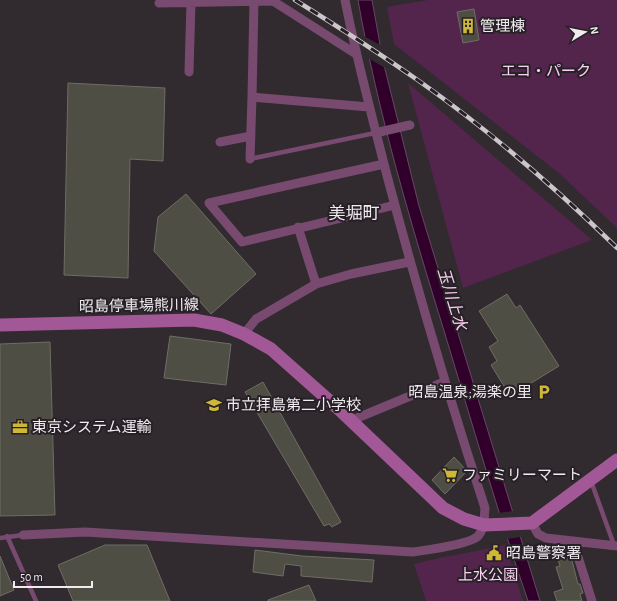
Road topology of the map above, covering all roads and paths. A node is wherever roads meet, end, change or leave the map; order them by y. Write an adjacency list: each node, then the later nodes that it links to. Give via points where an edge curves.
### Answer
1 (345, 0): 5 (street)
2 (254, 1): 3 (street); 5 (street, via 273,1); 7 (street)
3 (191, 2): 4 (street); 6 (street)
4 (159, 3)
5 (356, 54): 8 (street)
6 (189, 72)
7 (252, 97): 8 (street); 11 (street)
8 (369, 107): 10 (street)
9 (410, 126): 10 (street)
10 (375, 133): 13 (lane); 14 (street)
11 (251, 136): 12 (street); 13 (street)
12 (220, 142)
13 (250, 159)
14 (384, 164): 15 (street); 16 (street, via 209,203 242,242)
15 (395, 205): 16 (street); 17 (street)
16 (298, 227): 18 (street)
17 (409, 262): 18 (street); 21 (street)
18 (316, 284): 20 (street, via 256,319)
19 (0, 325): 20 (main road, 昭島停車場熊川線, via 194,320 222,325)
20 (244, 334): 22 (main road, 昭島停車場熊川線, via 271,349)
21 (444, 382): 22 (street); 26 (street, via 485,508)
22 (350, 421): 26 (main road, 昭島停車場熊川線, via 444,508 464,519)
23 (617, 460): 24 (main road)
24 (591, 480): 25 (main road); 31 (lane)
25 (532, 523): 26 (main road, 昭島停車場熊川線); 30 (street, via 538,534 546,538)
26 (484, 525): 27 (street, via 477,537 454,545 413,552 85,532)
27 (23, 535): 28 (lane)
28 (7, 536): 29 (lane); 32 (lane)
29 (0, 538)
30 (573, 541): 31 (street); 33 (street)
31 (616, 546)
32 (36, 601)
33 (592, 601)

